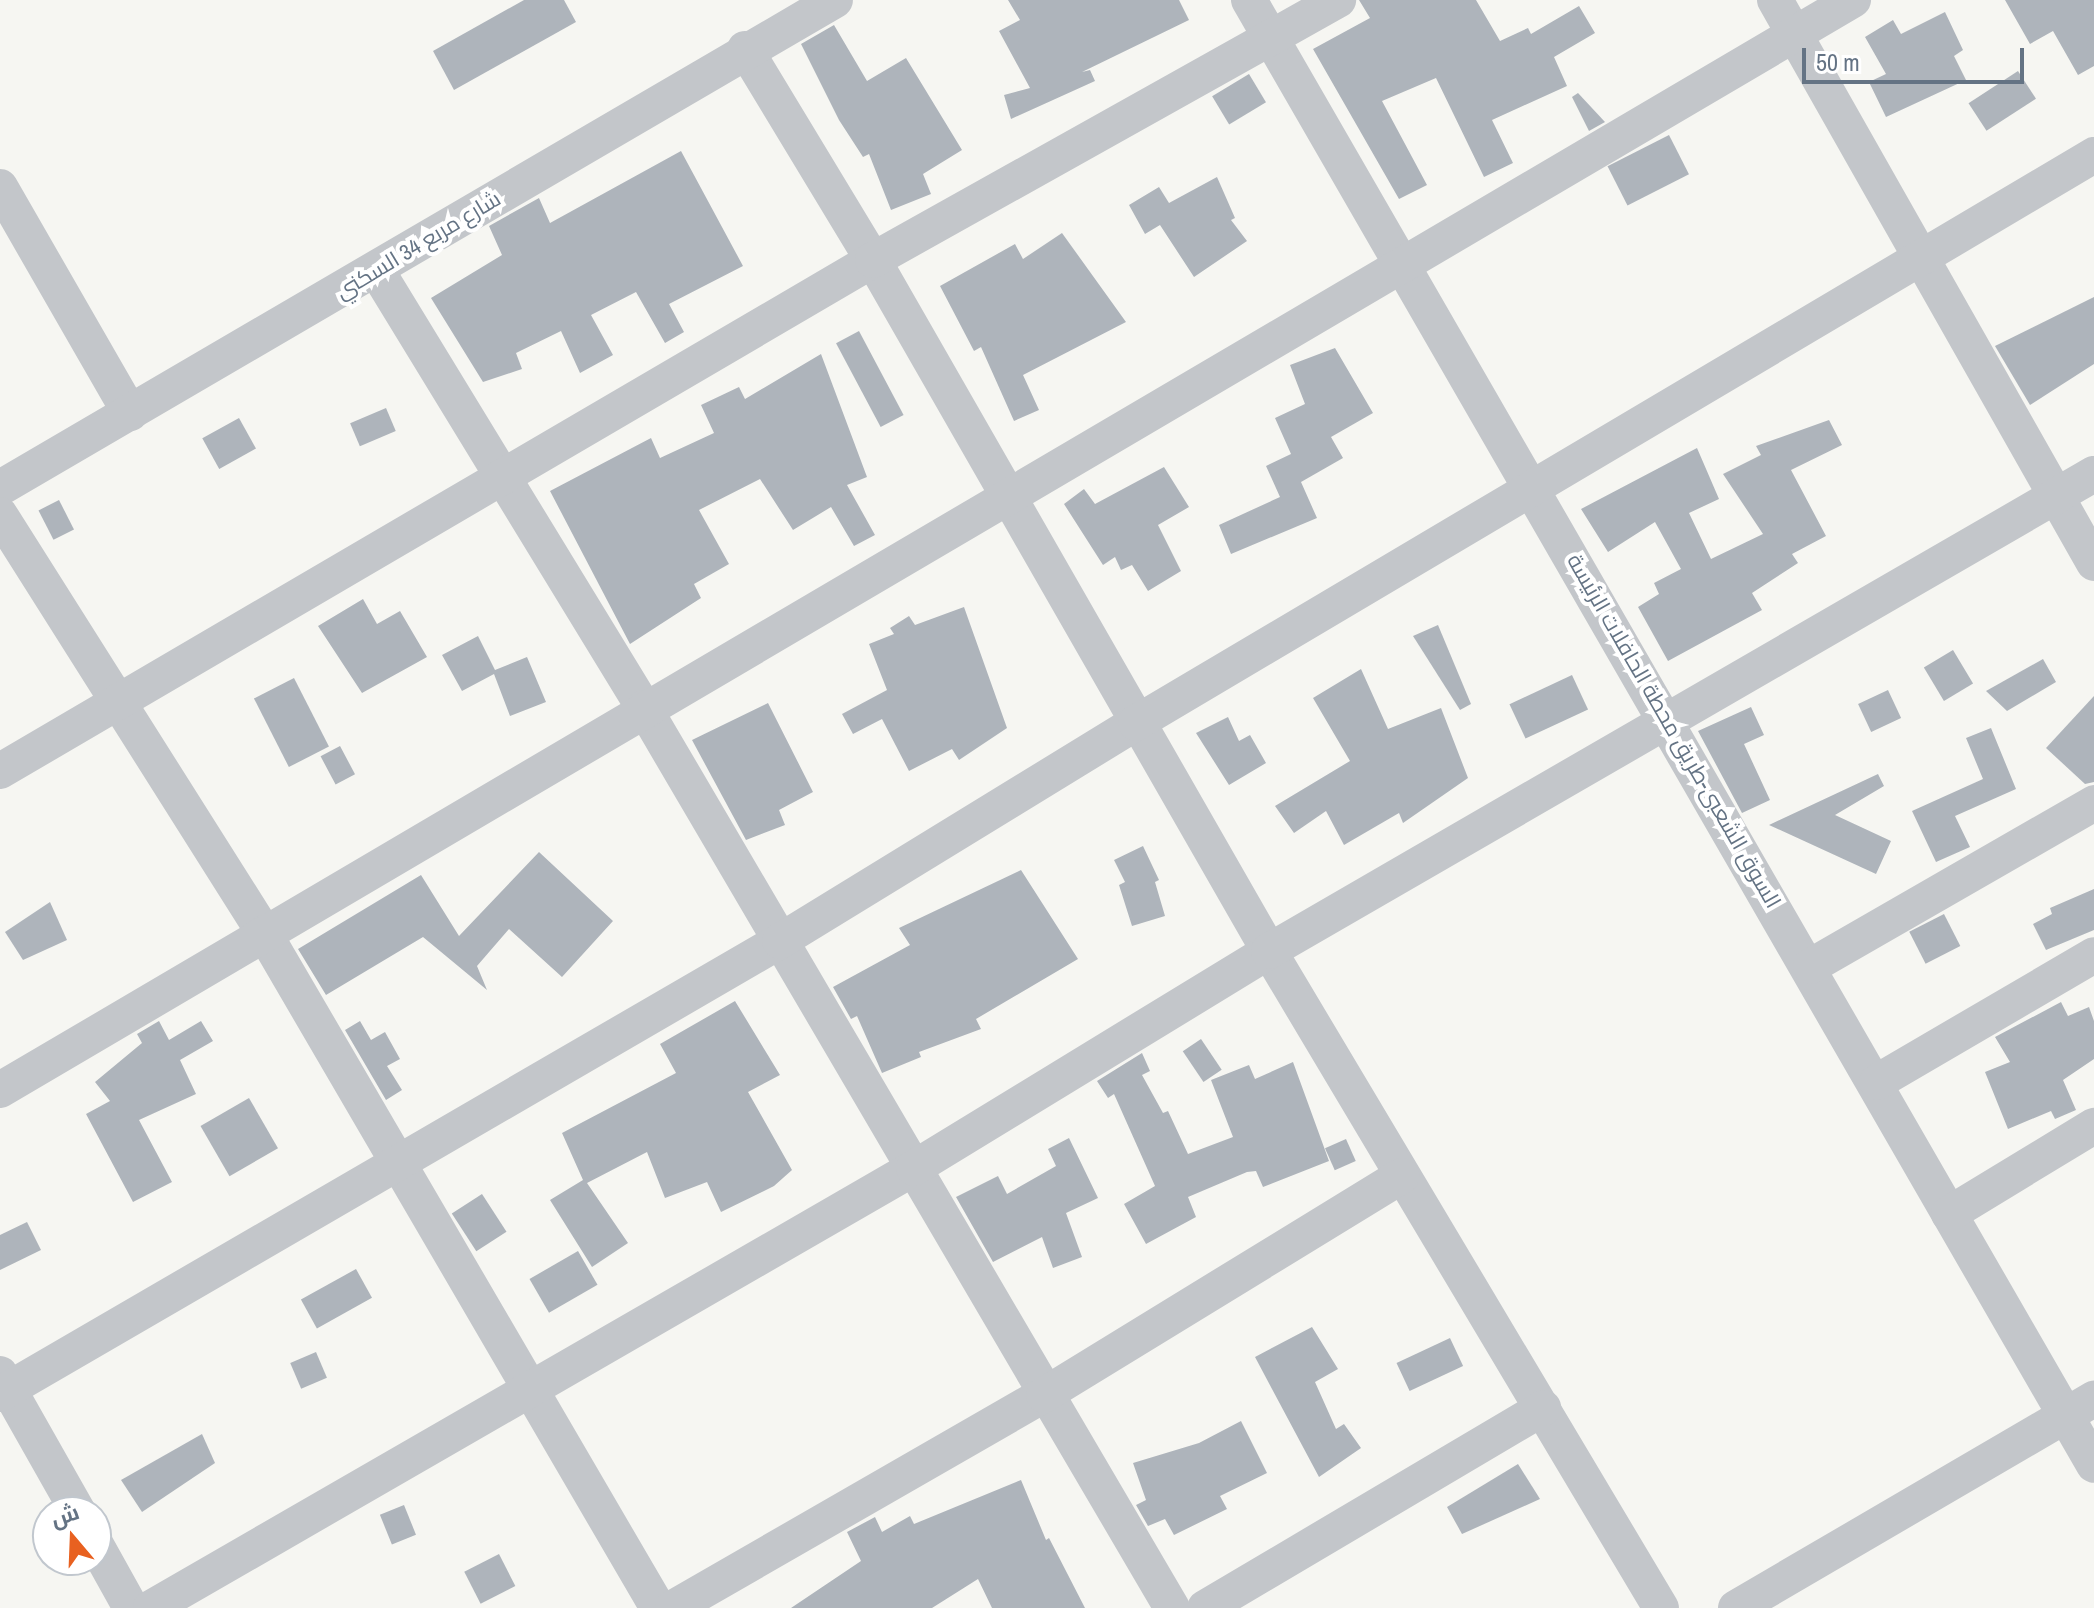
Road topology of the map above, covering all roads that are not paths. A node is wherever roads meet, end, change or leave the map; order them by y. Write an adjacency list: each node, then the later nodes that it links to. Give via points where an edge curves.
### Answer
1 (835, 0): 8 (street, شارع مربع 34 السكني)
2 (1249, 0): 7 (street, السوق الشعبى-طريق محطة الحافلات الرئيسة)
3 (1338, 0): 7 (street)
4 (1775, 0): 6 (street)
5 (1853, 0): 6 (street)
6 (1796, 37): 11 (street); 13 (street)
7 (1272, 39): 12 (street); 13 (street, السوق الشعبى-طريق محطة الحافلات الرئيسة)
8 (745, 49): 12 (street); 14 (street, شارع مربع 34 السكني)
9 (2094, 155): 11 (street)
10 (0, 187): 15 (street)
11 (1920, 257): 19 (street); 21 (street)
12 (873, 260): 17 (street); 20 (street)
13 (1403, 269): 19 (street, السوق الشعبى-طريق محطة الحافلات الرئيسة); 20 (street)
14 (377, 271): 15 (street, شارع مربع 34 السكني); 17 (street)
15 (130, 413): 18 (street, شارع مربع 34 السكني)
16 (2094, 474): 21 (street)
17 (505, 477): 24 (street); 25 (street)
18 (0, 488)
19 (1535, 490): 26 (street); 27 (street, السوق الشعبى-طريق محطة الحافلات الرئيسة)
20 (1008, 496): 25 (street); 26 (street)
21 (2056, 498): 23 (street); 27 (street)
22 (0, 515): 24 (street)
23 (2094, 563)
24 (120, 701): 28 (street); 30 (street)
25 (644, 708): 30 (street); 31 (street)
26 (1136, 723): 31 (street); 32 (street)
27 (1666, 724): 32 (street); 34 (street, السوق الشعبى-طريق محطة الحافلات الرئيسة)
28 (0, 771)
29 (2094, 803): 34 (street)
30 (264, 933): 36 (street); 38 (street)
31 (780, 941): 38 (street); 39 (street)
32 (1269, 951): 39 (street); 40 (street)
33 (2094, 955): 35 (street)
34 (1811, 966): 35 (street, السوق الشعبى-طريق محطة الحافلات الرئيسة)
35 (1877, 1082): 41 (street, السوق الشعبى-طريق محطة الحافلات الرئيسة)
36 (0, 1090)
37 (2094, 1126): 41 (street)
38 (400, 1163): 42 (street); 43 (street)
39 (914, 1168): 43 (street); 44 (street)
40 (1401, 1176): 44 (street); 46 (street)
41 (1949, 1214): 45 (street, السوق الشعبى-طريق محطة الحافلات الرئيسة)
42 (3, 1385): 48 (street)
43 (528, 1392): 51 (street); 52 (street)
44 (1044, 1395): 53 (street); 54 (street)
45 (2080, 1407): 47 (street, السوق الشعبى-طريق محطة الحافلات الرئيسة); 57 (street)
46 (1543, 1408): 55 (street); 56 (street)
47 (2094, 1465)
48 (69, 1496)
49 (112, 1574): 50 (street)
50 (131, 1608)
51 (151, 1608)
52 (658, 1608)
53 (673, 1608)
54 (1172, 1608)
55 (1205, 1608)
56 (1661, 1608)
57 (1736, 1608)

